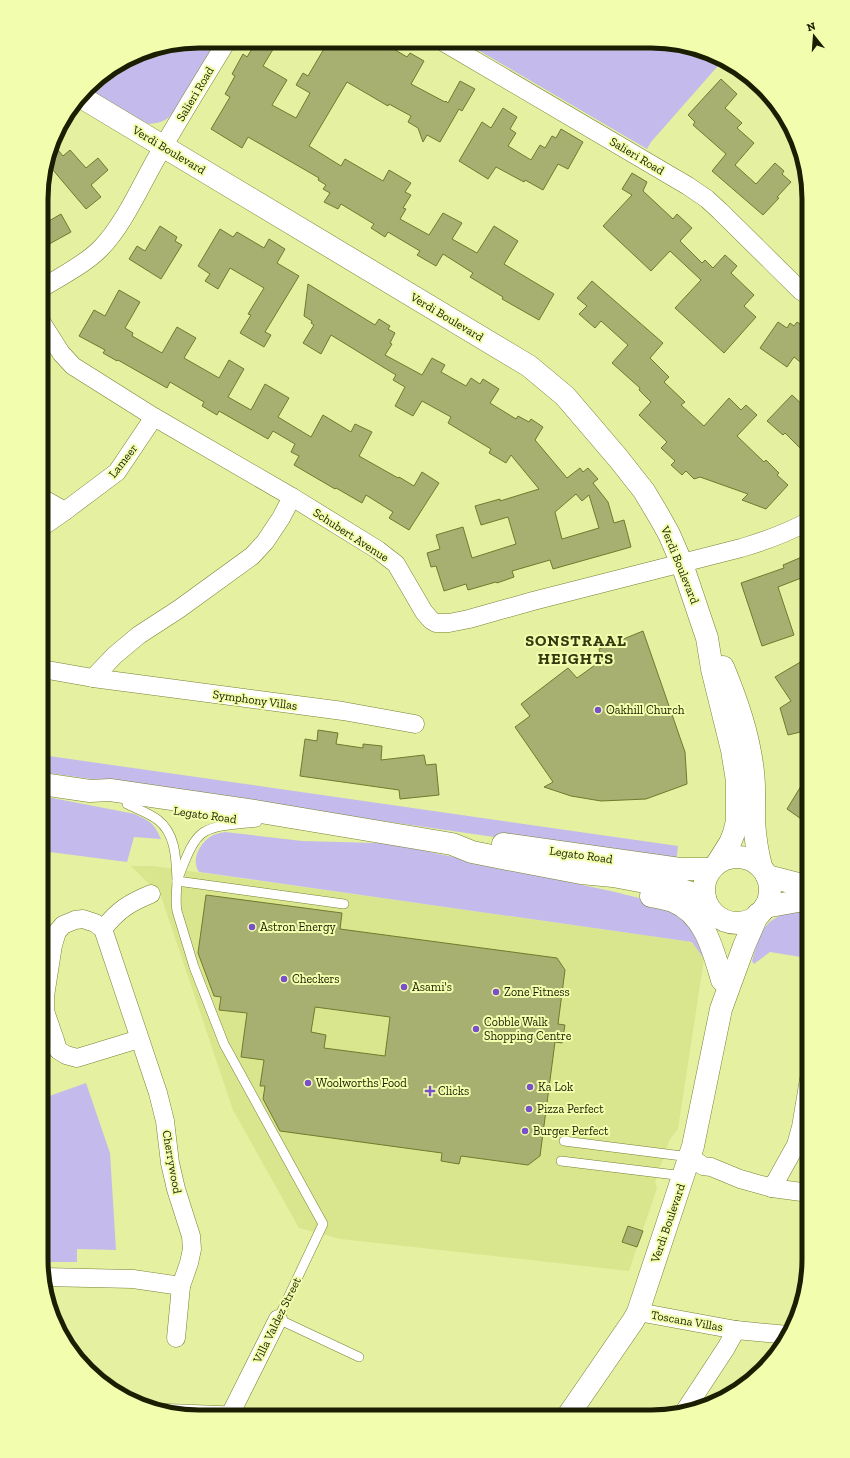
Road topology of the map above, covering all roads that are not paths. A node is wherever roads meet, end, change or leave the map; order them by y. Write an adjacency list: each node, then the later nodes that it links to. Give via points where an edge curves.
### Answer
1 (222, 48): 4 (street, Salieri Road)
2 (455, 48): 6 (street, Salieri Road, via 707,199)
3 (84, 100): 4 (street, Verdi Boulevard)
4 (163, 146): 5 (street, Salieri Road, via 108,241 99,250); 14 (street, Verdi Boulevard, via 529,366 565,396 618,458 659,516)
5 (48, 284)
6 (802, 292)
7 (48, 333): 8 (street, Schubert Avenue, via 60,353 72,366)
8 (154, 417): 9 (street, Schubert Avenue); 11 (street, Lameer, via 117,472)
9 (292, 497): 14 (street, Schubert Avenue, via 378,550 396,564 424,612 436,622 469,620 533,601); 17 (street, via 265,542 252,556 139,635)
10 (48, 501): 11 (street)
11 (65, 511): 12 (street, Lameer)
12 (48, 523)
13 (802, 525): 14 (street, Schubert Avenue, via 768,540)
14 (682, 564): 15 (street, Verdi Boulevard)
15 (707, 638): 25 (street, Verdi Boulevard, via 737,781 737,821 734,833); 26 (street, Verdi Boulevard, via 718,652 738,703 748,742 753,773 757,848)
16 (48, 671): 17 (street, Symphony Villas)
17 (93, 678): 18 (street, Symphony Villas, via 343,711)
18 (415, 724)
19 (48, 785): 20 (street, Legato Road)
20 (90, 791): 21 (street, Legato Road, via 104,799); 23 (street, Legato Road, via 110,790)
21 (127, 804): 22 (street, Legato Road); 28 (lane, via 158,819 166,829 175,853)
22 (256, 822): 23 (street, Legato Road, via 285,825); 28 (lane, via 204,832 192,846)
23 (323, 822): 24 (street, Legato Road)
24 (452, 844): 25 (street, Legato Road, via 478,841 680,869); 27 (street, Legato Road, via 480,853)
25 (714, 866): 26 (street, via 727,858 738,856 750,860); 31 (street, via 703,889)
26 (764, 871): 29 (street); 34 (street, via 770,890)
27 (581, 873): 31 (street, Legato Road, via 677,888); 38 (street, via 595,881 673,902 688,911 700,924 712,945)
28 (177, 881): 33 (lane); 51 (lane, Villa Valdez Street, via 177,911 194,967 224,1044 324,1224)
29 (802, 884)
30 (152, 894): 36 (street, via 121,909)
31 (705, 898): 35 (street, via 708,907)
32 (802, 901): 34 (street)
33 (344, 904)
34 (762, 911): 35 (street, via 750,920 741,922 731,922); 39 (street, Verdi Boulevard, via 744,946)
35 (718, 917): 38 (street, Verdi Boulevard, via 723,946)
36 (103, 929): 37 (street, via 83,919 63,925 57,932); 41 (street, Cherrywood)
37 (48, 973)
38 (722, 980): 39 (street, Verdi Boulevard)
39 (720, 1009): 45 (street, Verdi Boulevard)
40 (48, 1020): 41 (street, via 58,1050 77,1058)
41 (139, 1039): 49 (street, Cherrywood, via 164,1114 170,1163 191,1236 192,1249)
42 (802, 1121): 46 (street, via 796,1145)
43 (564, 1140): 45 (lane)
44 (562, 1160): 45 (lane)
45 (692, 1166): 46 (street, via 711,1167); 50 (street, Verdi Boulevard)
46 (772, 1188): 47 (street)
47 (802, 1192)
48 (49, 1277): 49 (street, via 133,1279)
49 (181, 1286): 54 (street, Cherrywood)
50 (638, 1312): 52 (street, Toscana Villas); 58 (street, Verdi Boulevard)
51 (278, 1319): 55 (lane); 57 (street, Villa Valdez Street)
52 (736, 1330): 53 (street, Toscana Villas); 56 (street, Toscana Villas)
53 (782, 1334)
54 (176, 1338)
55 (359, 1357)
56 (688, 1405)
57 (232, 1410)
58 (572, 1410)

